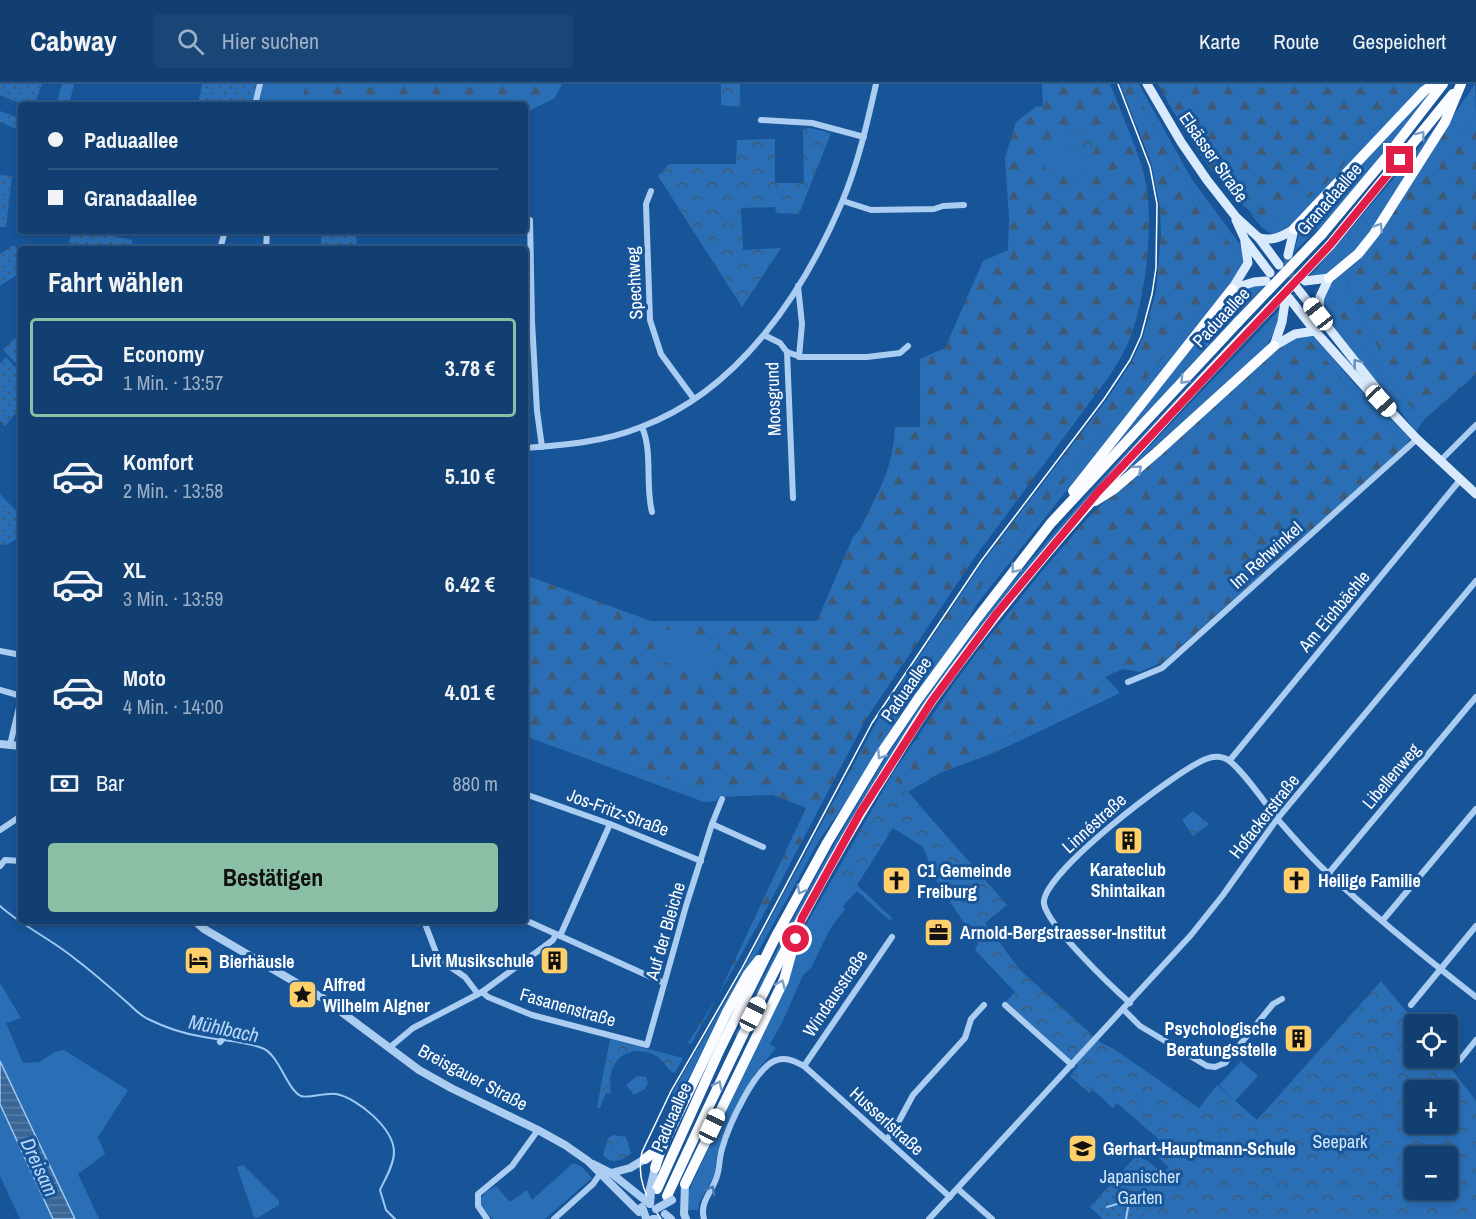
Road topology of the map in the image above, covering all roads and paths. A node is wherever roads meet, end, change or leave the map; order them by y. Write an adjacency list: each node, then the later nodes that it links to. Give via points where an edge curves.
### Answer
1 (260, 84): 7 (street)
2 (876, 84): 9 (street)
3 (1147, 84): 13 (main road, Elsässer Straße, via 1181,142)
4 (1434, 84): 15 (highway)
5 (1443, 84): 19 (highway, Granadaallee, bridge, via 1322,234)
6 (1461, 84): 20 (highway, one-way to 6, via 1358,254 1374,234 1445,122); 24 (highway, Granadaallee, one-way to 6, bridge)
7 (256, 102)
8 (761, 120): 9 (street, via 812,123)
9 (864, 137): 11 (street)
10 (651, 191): 32 (street, Spechtweg, via 646,204 650,320 661,354)
11 (843, 201): 12 (street, via 871,210 934,209); 22 (street)
12 (964, 204)
13 (1236, 217): 16 (main road, Elsässer Straße); 17 (main road, Elsässer Straße)
14 (530, 220): 37 (street, via 536,402)
15 (1294, 228): 16 (main road, via 1273,239); 18 (main road)
16 (1259, 238): 19 (main road, Elsässer Straße)
17 (1245, 240): 19 (main road, Elsässer Straße); 23 (main road, via 1248,263)
18 (1288, 255)
19 (1274, 274): 23 (main road); 45 (highway, Paduaallee, one-way to 45, bridge, via 1238,322)
20 (1329, 278): 21 (main road); 25 (main road, via 1320,297)
21 (1305, 281)
22 (797, 285): 27 (street); 31 (street, via 802,324)
23 (1232, 288): 45 (highway)
24 (1291, 295): 25 (main road); 26 (main road); 29 (main road); 43 (highway, Paduaallee, bridge, via 1248,331)
25 (1318, 314): 33 (main road, one-way to 25, via 1380,393)
26 (1315, 332): 29 (main road, via 1295,334); 33 (main road)
27 (764, 335): 30 (street, via 780,343); 32 (street, via 721,380)
28 (908, 346): 31 (street, Moosgrund, via 889,356)
29 (1274, 346): 43 (highway, one-way to 29, via 1114,489)
30 (787, 352): 31 (street, Moosgrund); 42 (street, Moosgrund)
31 (799, 357)
32 (694, 399): 35 (street)
33 (1381, 401): 36 (main road)
34 (1476, 425): 39 (street)
35 (642, 427): 37 (street, via 595,441); 44 (street)
36 (1417, 439): 39 (main road); 49 (street, Im Rehwinkel, via 1162,668)
37 (542, 447): 38 (street)
38 (528, 448)
39 (1440, 461): 40 (main road)
40 (1460, 480): 41 (main road); 57 (street, Am Eichbächle)
41 (1476, 494)
42 (793, 498)
43 (1085, 507): 71 (highway, Paduaallee, via 997,613 932,701 860,813)
44 (652, 512)
45 (1050, 523): 79 (highway, Paduaallee, one-way to 79, via 893,736 827,843)
46 (1476, 581): 62 (street, Hofackerstraße)
47 (0, 651): 48 (street)
48 (18, 654)
49 (1128, 682)
50 (0, 690): 51 (street)
51 (18, 697)
52 (1476, 697): 70 (street, Libellenweg)
53 (18, 711): 55 (street)
54 (0, 744): 55 (street)
55 (10, 745): 56 (street)
56 (18, 746)
57 (1230, 760): 62 (street); 85 (street, Linnéstraße, via 1207,758 1141,801 1097,837 1046,892 1044,904 1048,915 1089,964)
58 (528, 795): 63 (street, Jos-Fritz-Straße)
59 (722, 799): 64 (street, Auf der Bleiche)
60 (1476, 809): 72 (street)
61 (18, 818): 65 (street)
62 (1277, 819): 70 (street); 85 (street, Hofackerstraße, via 1204,919)
63 (610, 824): 68 (street, Jos-Fritz-Straße); 77 (street)
64 (712, 824): 66 (street); 68 (street, Auf der Bleiche)
65 (0, 830)
66 (763, 847)
67 (18, 861): 69 (street, via 5,860)
68 (700, 861): 81 (street, Auf der Bleiche)
69 (0, 866)
70 (1328, 874): 72 (street)
71 (802, 918): 104 (highway, one-way to 71, via 784,980); 107 (highway, Paduaallee, one-way to 71, via 734,1053)
72 (1383, 920): 80 (street)
73 (528, 921): 77 (street)
74 (199, 924): 94 (street, Breisgauer Straße, via 324,999)
75 (425, 924): 82 (street, Fasanenstraße, via 437,955)
76 (1476, 926): 80 (street)
77 (558, 935): 81 (street); 82 (street)
78 (892, 937): 97 (street, Windausstraße)
79 (775, 938): 100 (highway, via 732,1003); 103 (highway, Paduaallee)
80 (1440, 969): 83 (street); 88 (street)
81 (664, 983): 93 (street, Auf der Bleiche)
82 (480, 993): 93 (street, Fasanenstraße, via 532,1015); 94 (street, via 413,1028)
83 (1476, 997)
84 (1281, 999): 89 (street, via 1225,1063 1215,1067 1173,1047)
85 (1130, 1003): 89 (street, Hofackerstraße)
86 (984, 1005): 99 (street, via 971,1019 965,1038 913,1095)
87 (1005, 1005): 96 (street)
88 (1411, 1005)
89 (1123, 1010): 96 (street, Hofackerstraße)
90 (234, 1032): 92 (street)
91 (1476, 1040): 95 (street)
92 (220, 1042)
93 (647, 1045)
94 (389, 1048): 98 (street, Breisgauer Straße, via 451,1088)
95 (1460, 1060)
96 (1072, 1065): 105 (street, Hofackerstraße)
97 (804, 1066): 99 (street, Husserlstraße); 113 (street, one-way to 97, via 703,1208 717,1179 726,1137 753,1083 780,1059)
98 (538, 1130): 102 (street, Breisgauer Straße); 110 (street, via 512,1166 478,1194 478,1206)
99 (886, 1139): 106 (street, Husserlstraße)
100 (662, 1146): 101 (highway); 103 (highway)
101 (645, 1160): 102 (street, via 628,1169)
102 (605, 1173): 108 (street, Breisgauer Straße); 111 (street)
103 (654, 1182): 108 (street, bridge)
104 (686, 1184): 107 (street); 112 (street)
105 (958, 1189): 106 (street, Hofackerstraße); 115 (street)
106 (950, 1197): 114 (street, Hofackerstraße)
107 (670, 1198): 108 (street, bridge)
108 (643, 1209): 109 (street)
109 (660, 1218)
110 (487, 1219)
111 (554, 1219)
112 (686, 1219)
113 (704, 1219)
114 (929, 1219)
115 (992, 1219)

